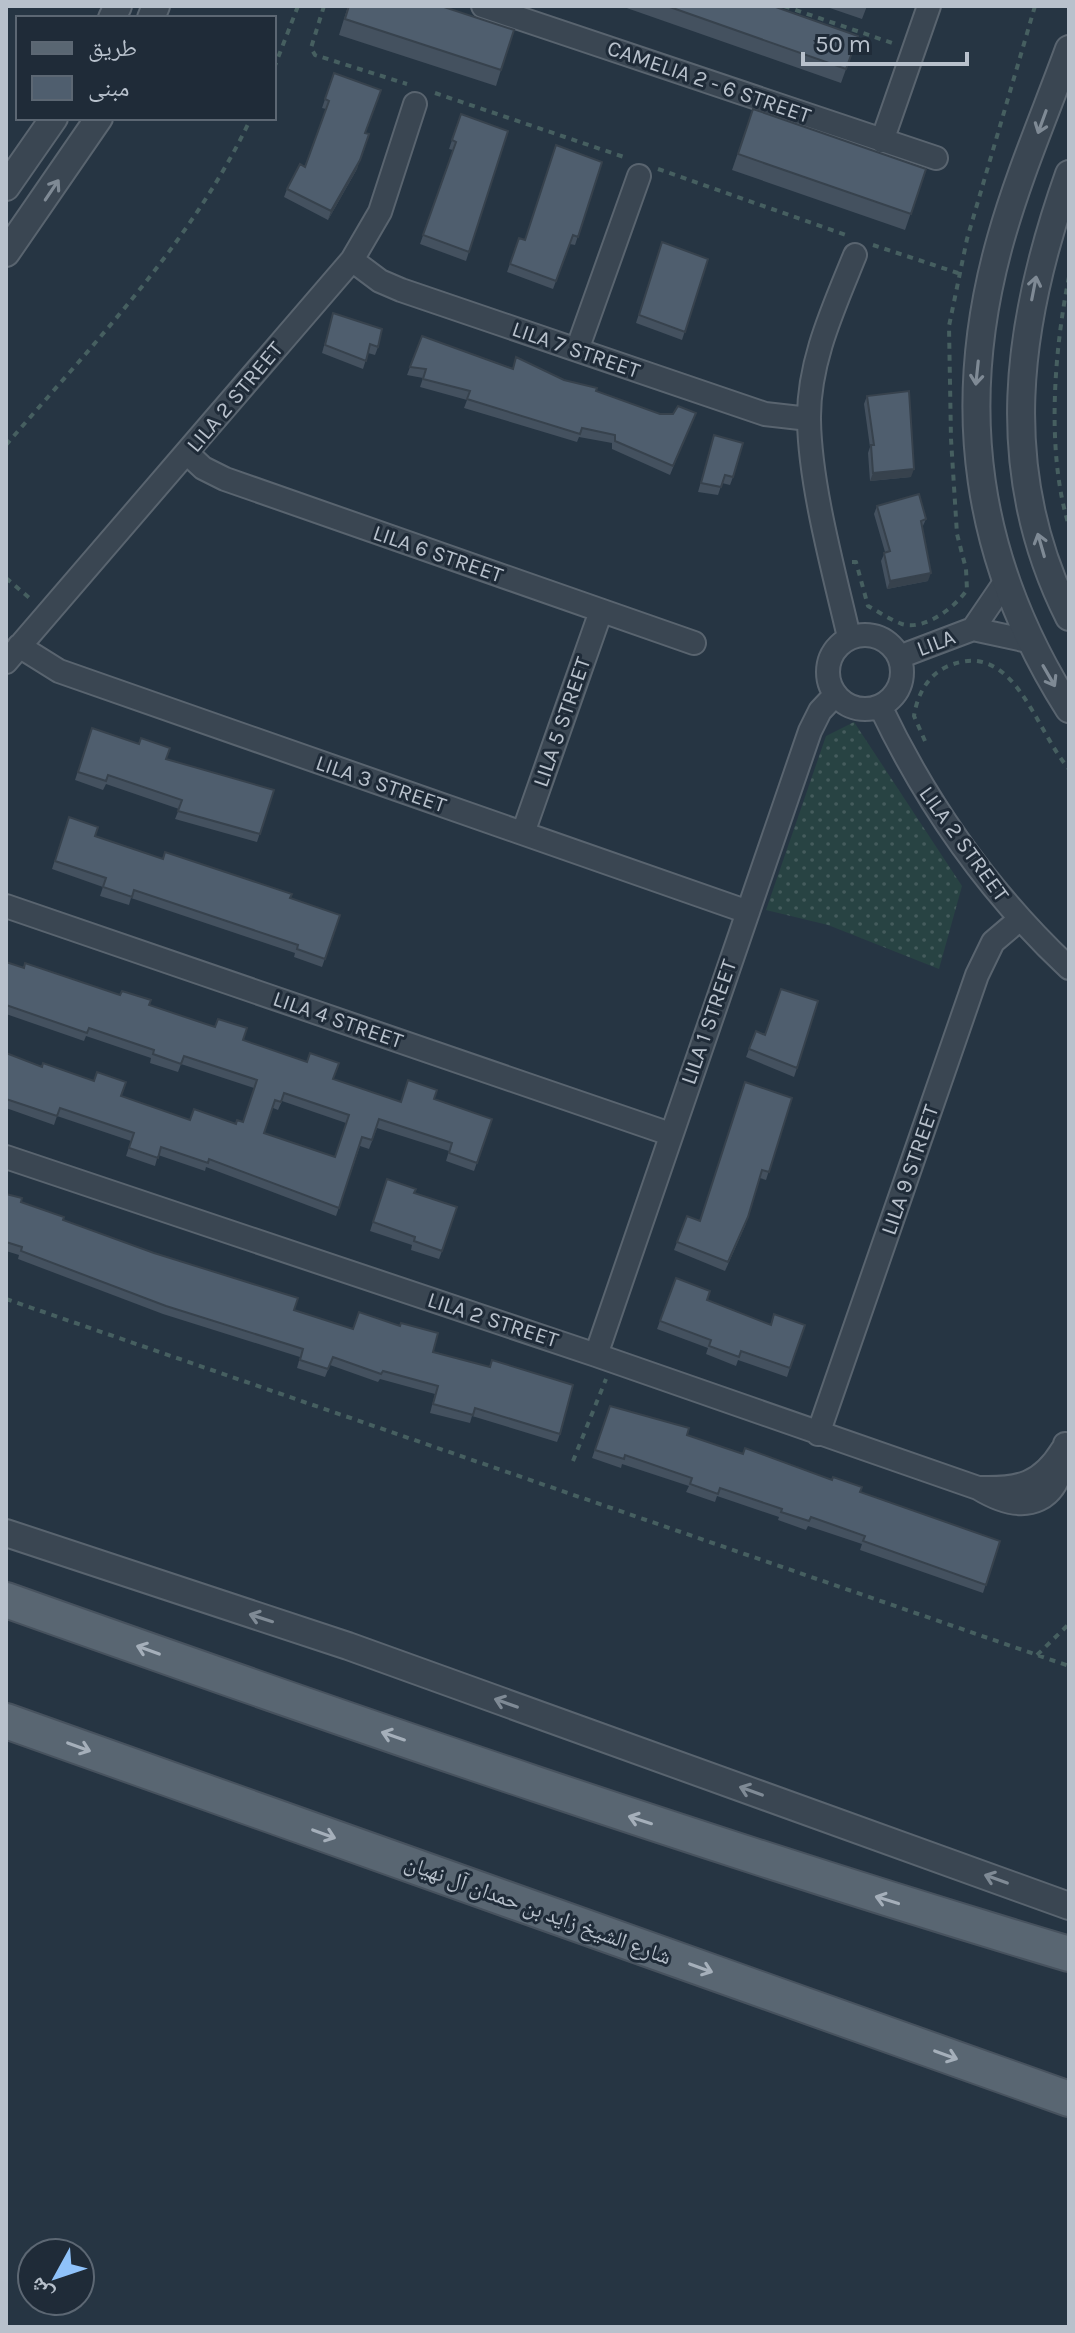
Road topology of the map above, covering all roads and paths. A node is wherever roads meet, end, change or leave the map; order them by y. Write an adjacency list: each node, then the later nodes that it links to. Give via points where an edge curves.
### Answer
1 (298, 6): 9 (path)
2 (324, 6): 10 (path, via 311,48 315,55)
3 (483, 6): 14 (street, CAMELIA 2 - 6 STREET)
4 (784, 6): 8 (path)
5 (929, 6): 8 (street)
6 (1035, 6): 22 (path)
7 (1069, 49): 30 (street, one-way to 30, via 1001,236 981,338 974,401 977,447 985,508)
8 (914, 50): 14 (street)
9 (276, 63)
10 (418, 94): 16 (path); 21 (street, LILA 2 STREET, via 380,212)
11 (53, 120): 18 (street)
12 (98, 120): 19 (street, one-way to 12)
13 (250, 120): 26 (path, via 206,202)
14 (882, 141): 15 (street, CAMELIA 2 - 6 STREET)
15 (936, 158)
16 (641, 167): 22 (path); 24 (street)
17 (1069, 174): 34 (street, one-way to 17, via 1044,556 1020,443 1032,292)
18 (6, 187)
19 (6, 253)
20 (855, 255): 25 (street, via 825,328)
21 (352, 260): 24 (street, LILA 7 STREET, via 390,286); 27 (street, LILA 2 STREET)
22 (958, 273): 31 (path, via 949,326 948,402 957,534 967,590 946,612 916,625 904,625 868,606 856,562 845,563 851,589)
23 (1069, 277): 28 (path, via 1055,400)
24 (577, 350): 25 (street, LILA 7 STREET, via 765,414)
25 (809, 419): 31 (street)
26 (6, 445)
27 (187, 453): 32 (street, LILA 6 STREET, via 213,475); 33 (street, LILA 2 STREET)
28 (1069, 526)
29 (6, 578): 33 (path)
30 (1005, 582): 35 (street, LILA); 37 (street)
31 (839, 592): 36 (street)
32 (601, 611): 38 (street, LILA 6 STREET); 46 (street, LILA 5 STREET)
33 (47, 613): 39 (street, LILA 2 STREET)
34 (1069, 617)
35 (973, 629): 37 (street, LILA); 40 (street, LILA)
36 (849, 637): 40 (street, via 884,639); 41 (street, via 830,656 829,683)
37 (1028, 641): 43 (street, one-way to 43)
38 (694, 643)
39 (13, 654): 46 (street, LILA 3 STREET)
40 (899, 657): 42 (street, via 902,680)
41 (835, 695): 42 (street, via 856,708); 48 (street, LILA 1 STREET, via 814,720)
42 (880, 706): 49 (street, LILA 2 STREET, via 943,821)
43 (1069, 709)
44 (930, 751): 45 (path, via 914,716 930,677 960,661 977,659 1000,667)
45 (1069, 769)
46 (523, 833): 48 (street, LILA 3 STREET)
47 (6, 906): 51 (street, LILA 4 STREET)
48 (748, 912): 51 (street, LILA 1 STREET)
49 (1020, 919): 50 (street, LILA 2 STREET); 55 (street, LILA 9 STREET, via 993,942 981,966)
50 (1069, 968)
51 (670, 1134): 54 (street, LILA 1 STREET)
52 (6, 1157): 54 (street, LILA 2 STREET)
53 (6, 1299): 61 (path)
54 (604, 1358): 55 (street, LILA 2 STREET); 57 (path)
55 (818, 1434): 56 (street, LILA 2 STREET, via 978,1488 1029,1485 1048,1471)
56 (1067, 1439)
57 (573, 1461)
58 (6, 1533): 64 (street, one-way to 58, via 348,1646)
59 (6, 1600): 65 (main road, one-way to 59, via 820,1880)
60 (1069, 1624): 61 (path)
61 (1037, 1655): 62 (path)
62 (1069, 1666)
63 (6, 1721): 66 (main road, شارع الشيخ زايد بن حمدان آل نهيان, one-way to 66)
64 (1069, 1906)
65 (1069, 1954)
66 (1069, 2099)

